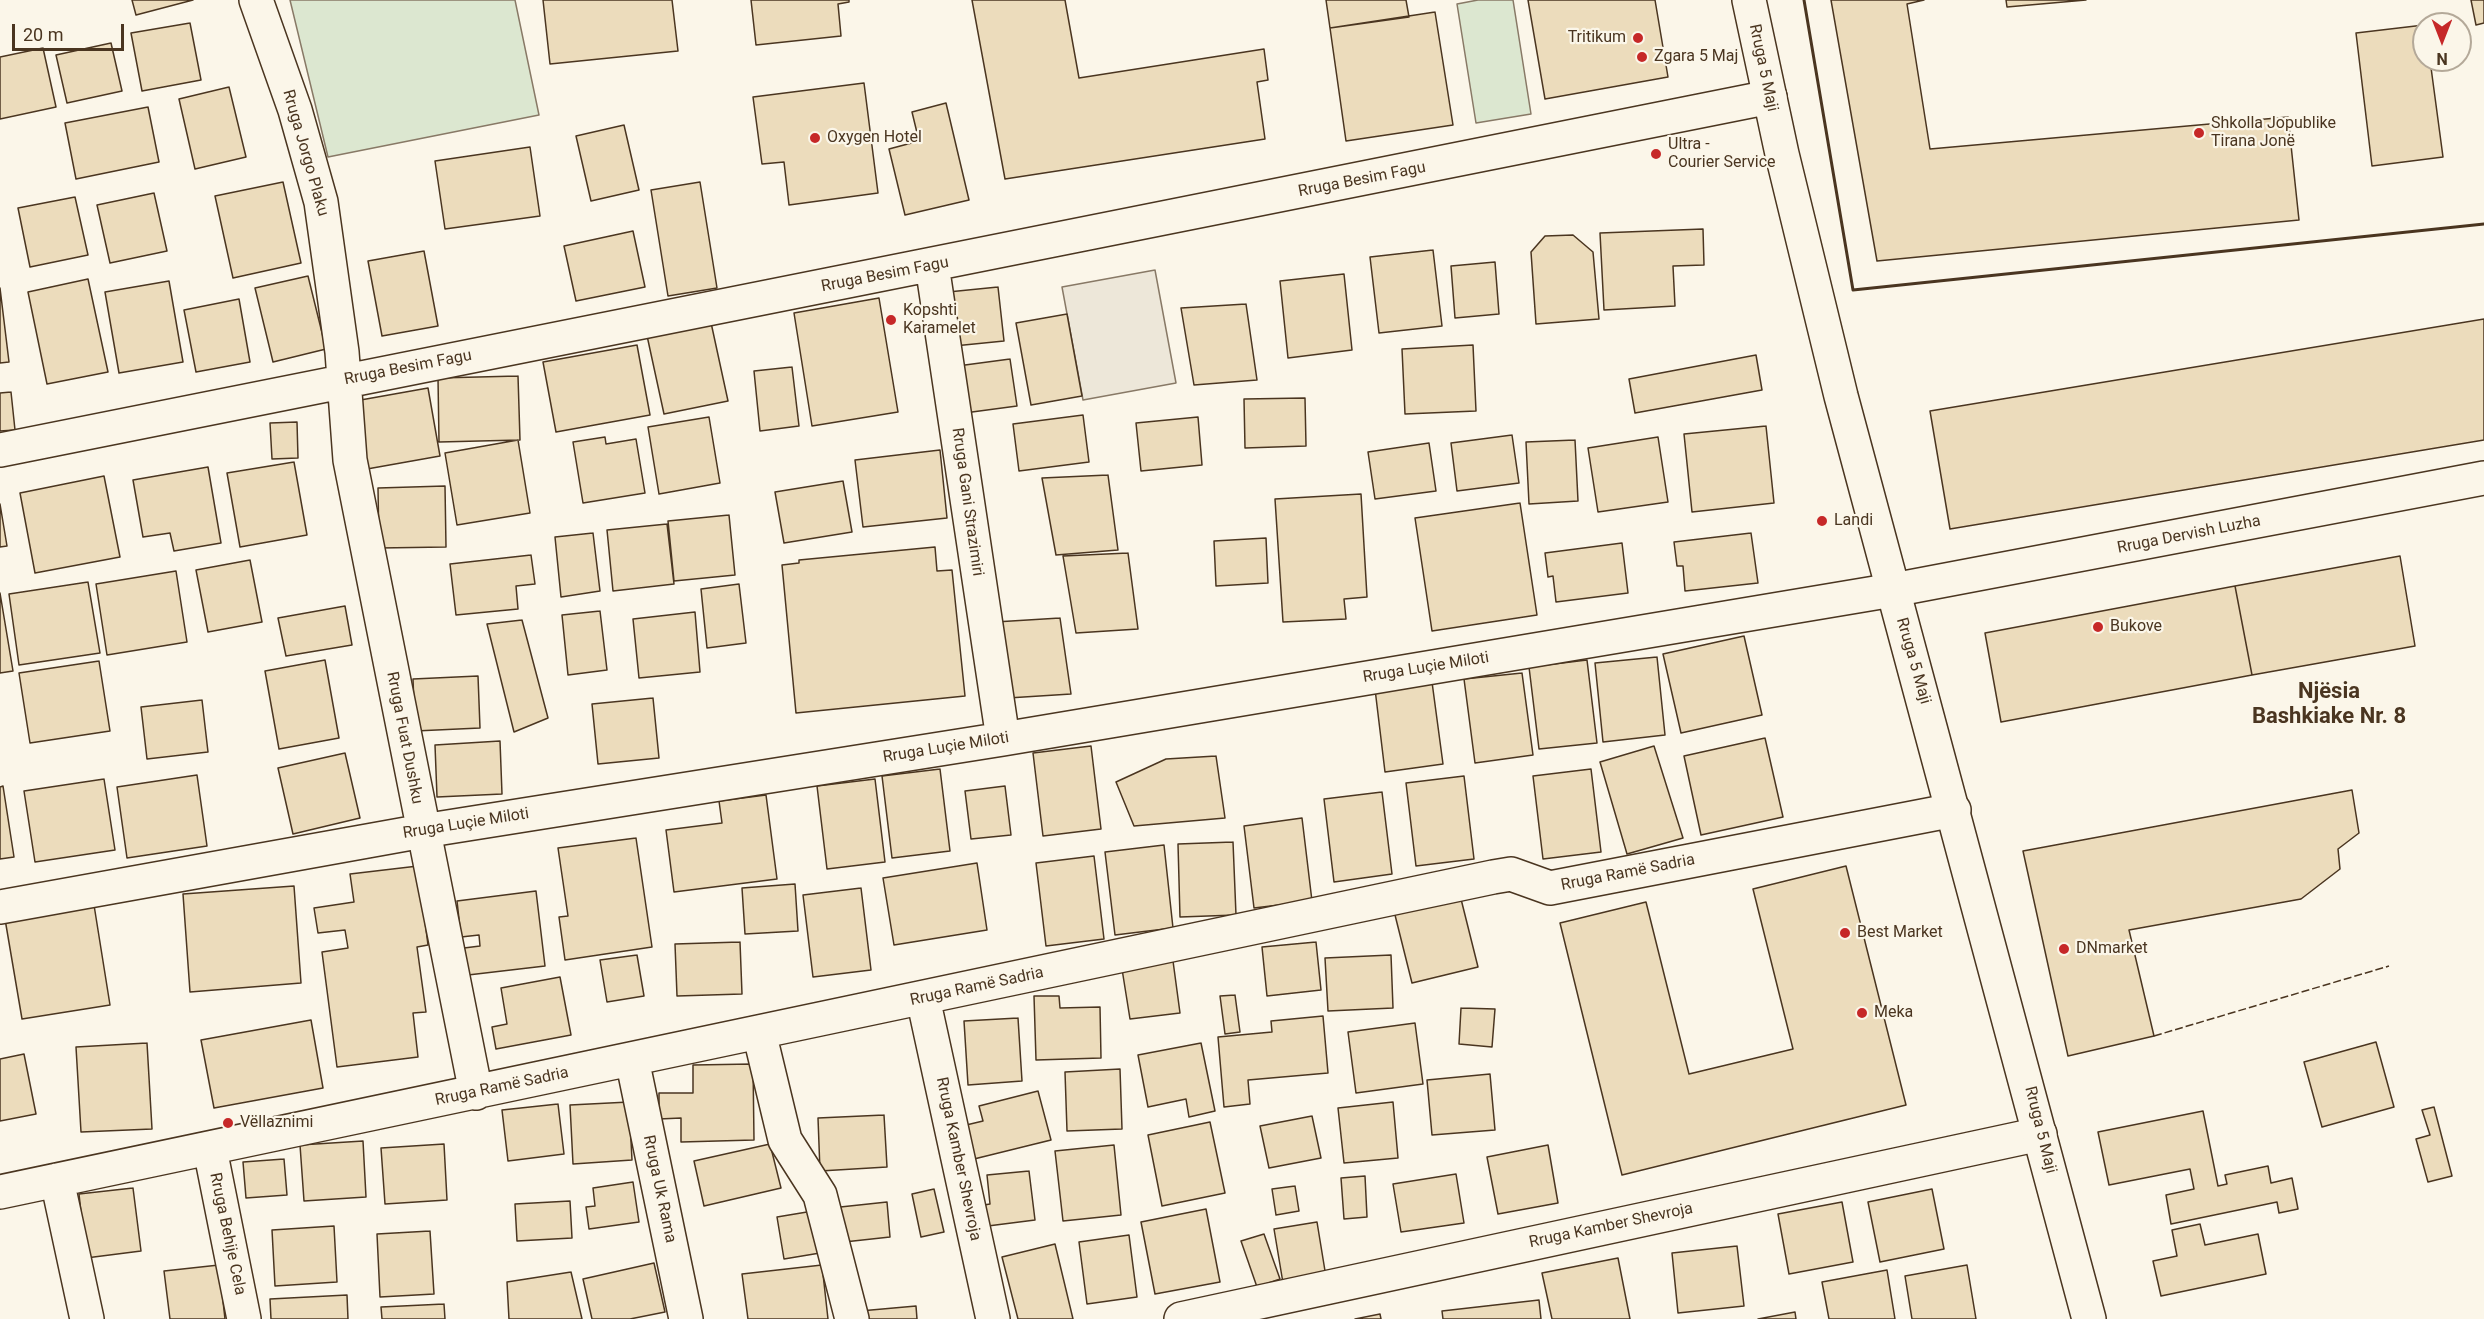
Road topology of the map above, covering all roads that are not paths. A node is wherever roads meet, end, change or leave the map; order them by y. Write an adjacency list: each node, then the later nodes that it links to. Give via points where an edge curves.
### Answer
1 (256, 0): 5 (street, Rruga Jorgo Plaku, via 295,110 321,202)
2 (1749, 0): 3 (street, Rruga 5 Maji)
3 (1770, 97): 4 (street, Rruga Besim Fagu); 8 (street, Rruga 5 Maji, via 1841,396)
4 (932, 265): 5 (street, Rruga Besim Fagu); 9 (street, Rruga Gani Strazimiri)
5 (344, 381): 6 (street, Rruga Besim Fagu); 11 (street, Rruga Fuat Dushku, via 350,460 360,518)
6 (0, 450)
7 (2484, 478): 8 (street, Rruga Dervish Luzha)
8 (1893, 590): 9 (street, Rruga Luçie Miloti); 10 (street, Rruga 5 Maji)
9 (1003, 739): 11 (street, Rruga Luçie Miloti)
10 (1954, 810): 13 (street, Rruga Ramë Sadria, via 1550,888 1511,874); 17 (street, Rruga 5 Maji)
11 (423, 831): 12 (street, Rruga Luçie Miloti); 16 (street, Rruga Fuat Dushku)
12 (0, 907)
13 (923, 998): 14 (street, Rruga Ramë Sadria); 25 (street, Rruga Kamber Shevroja)
14 (759, 1032): 15 (street, Rruga Ramë Sadria); 24 (street, via 785,1140 820,1195)
15 (632, 1059): 16 (street, Rruga Ramë Sadria); 23 (street, Rruga Uk Rama)
16 (476, 1093): 18 (street, Rruga Ramë Sadria)
17 (2040, 1134): 26 (street, Rruga Kamber Shevroja); 27 (street, Rruga 5 Maji)
18 (210, 1149): 19 (street, Rruga Ramë Sadria); 22 (street, Rruga Behije Cela)
19 (57, 1180): 20 (street, Rruga Ramë Sadria); 21 (street)
20 (0, 1192)
21 (87, 1319)
22 (244, 1319)
23 (686, 1319)
24 (852, 1319)
25 (993, 1319)
26 (1181, 1319)
27 (2090, 1319)

